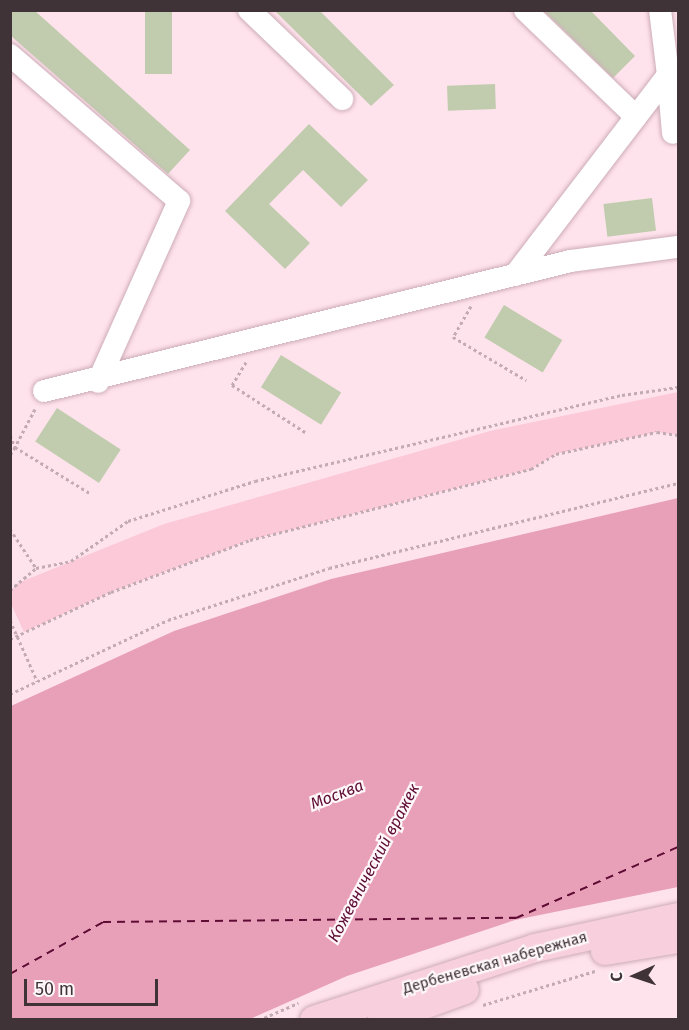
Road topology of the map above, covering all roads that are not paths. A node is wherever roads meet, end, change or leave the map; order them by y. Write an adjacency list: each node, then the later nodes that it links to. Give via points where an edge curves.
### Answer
1 (249, 10): 6 (street)
2 (525, 10): 7 (street)
3 (660, 10): 5 (street)
4 (10, 55): 11 (street, via 179,201)
5 (668, 75): 7 (street); 8 (street)
6 (342, 99)
7 (636, 117): 10 (street)
8 (674, 133)
9 (678, 247): 10 (street, via 571,261)
10 (515, 275): 11 (street)
11 (98, 382): 12 (street)
12 (44, 391)
13 (678, 917): 15 (main road, Дербеневская набережная, via 535,948)
14 (678, 939): 16 (main road, Дербеневская набережная, via 544,964)
15 (455, 973): 16 (street); 17 (main road, Дербеневская набережная)
16 (432, 1009): 18 (main road, Дербеневская набережная)
17 (314, 1020)
18 (382, 1020)

